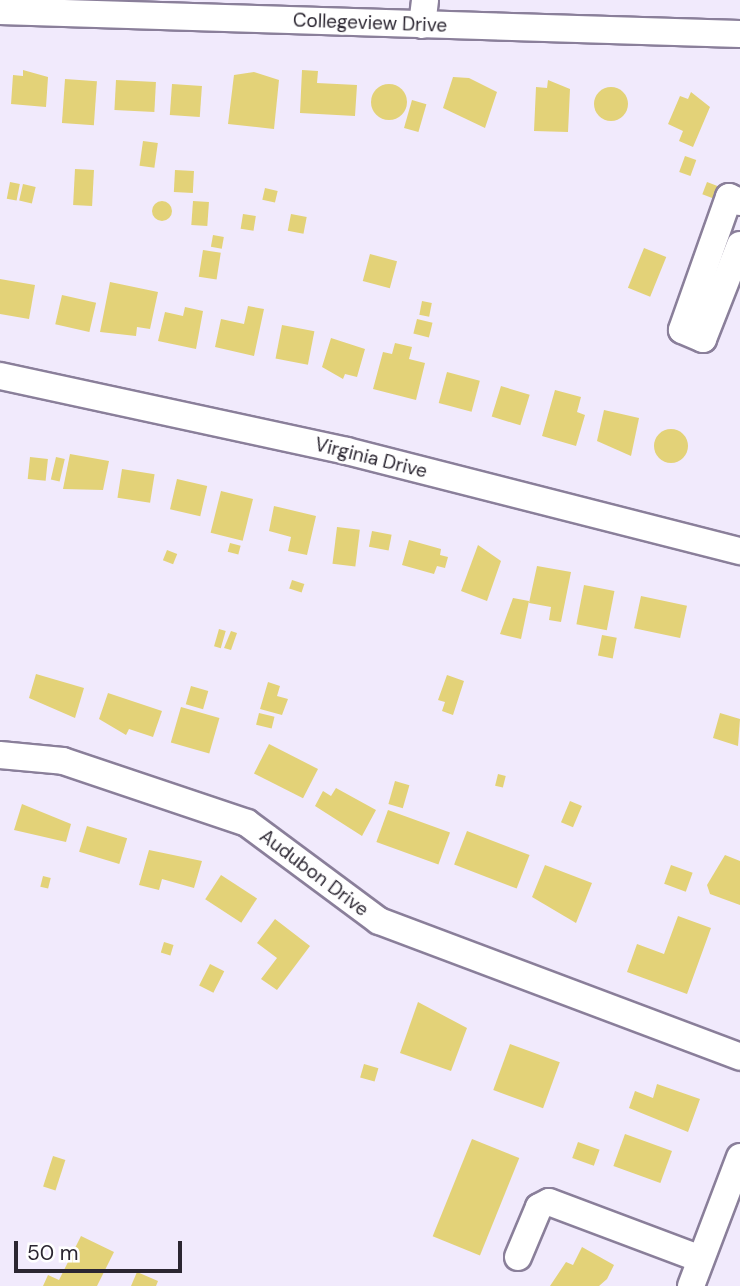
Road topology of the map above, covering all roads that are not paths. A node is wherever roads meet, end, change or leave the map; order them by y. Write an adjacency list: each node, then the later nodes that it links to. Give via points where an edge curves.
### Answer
1 (62, 6): 2 (street, Collegeview Drive); 3 (street, Collegeview Drive)
2 (0, 11)
3 (424, 12): 4 (street, Collegeview Drive)
4 (740, 34)
5 (740, 202): 6 (street, via 729,197 682,330 703,339)
6 (740, 245)
7 (0, 376): 8 (street, Virginia Drive, via 347,450)
8 (740, 551)
9 (0, 755): 10 (street, Audubon Drive, via 63,761 247,824 379,921)
10 (740, 1057)
11 (740, 1157): 13 (street)
12 (518, 1257): 13 (street, via 539,1208 549,1202)
13 (701, 1259): 14 (street)
14 (691, 1286)

